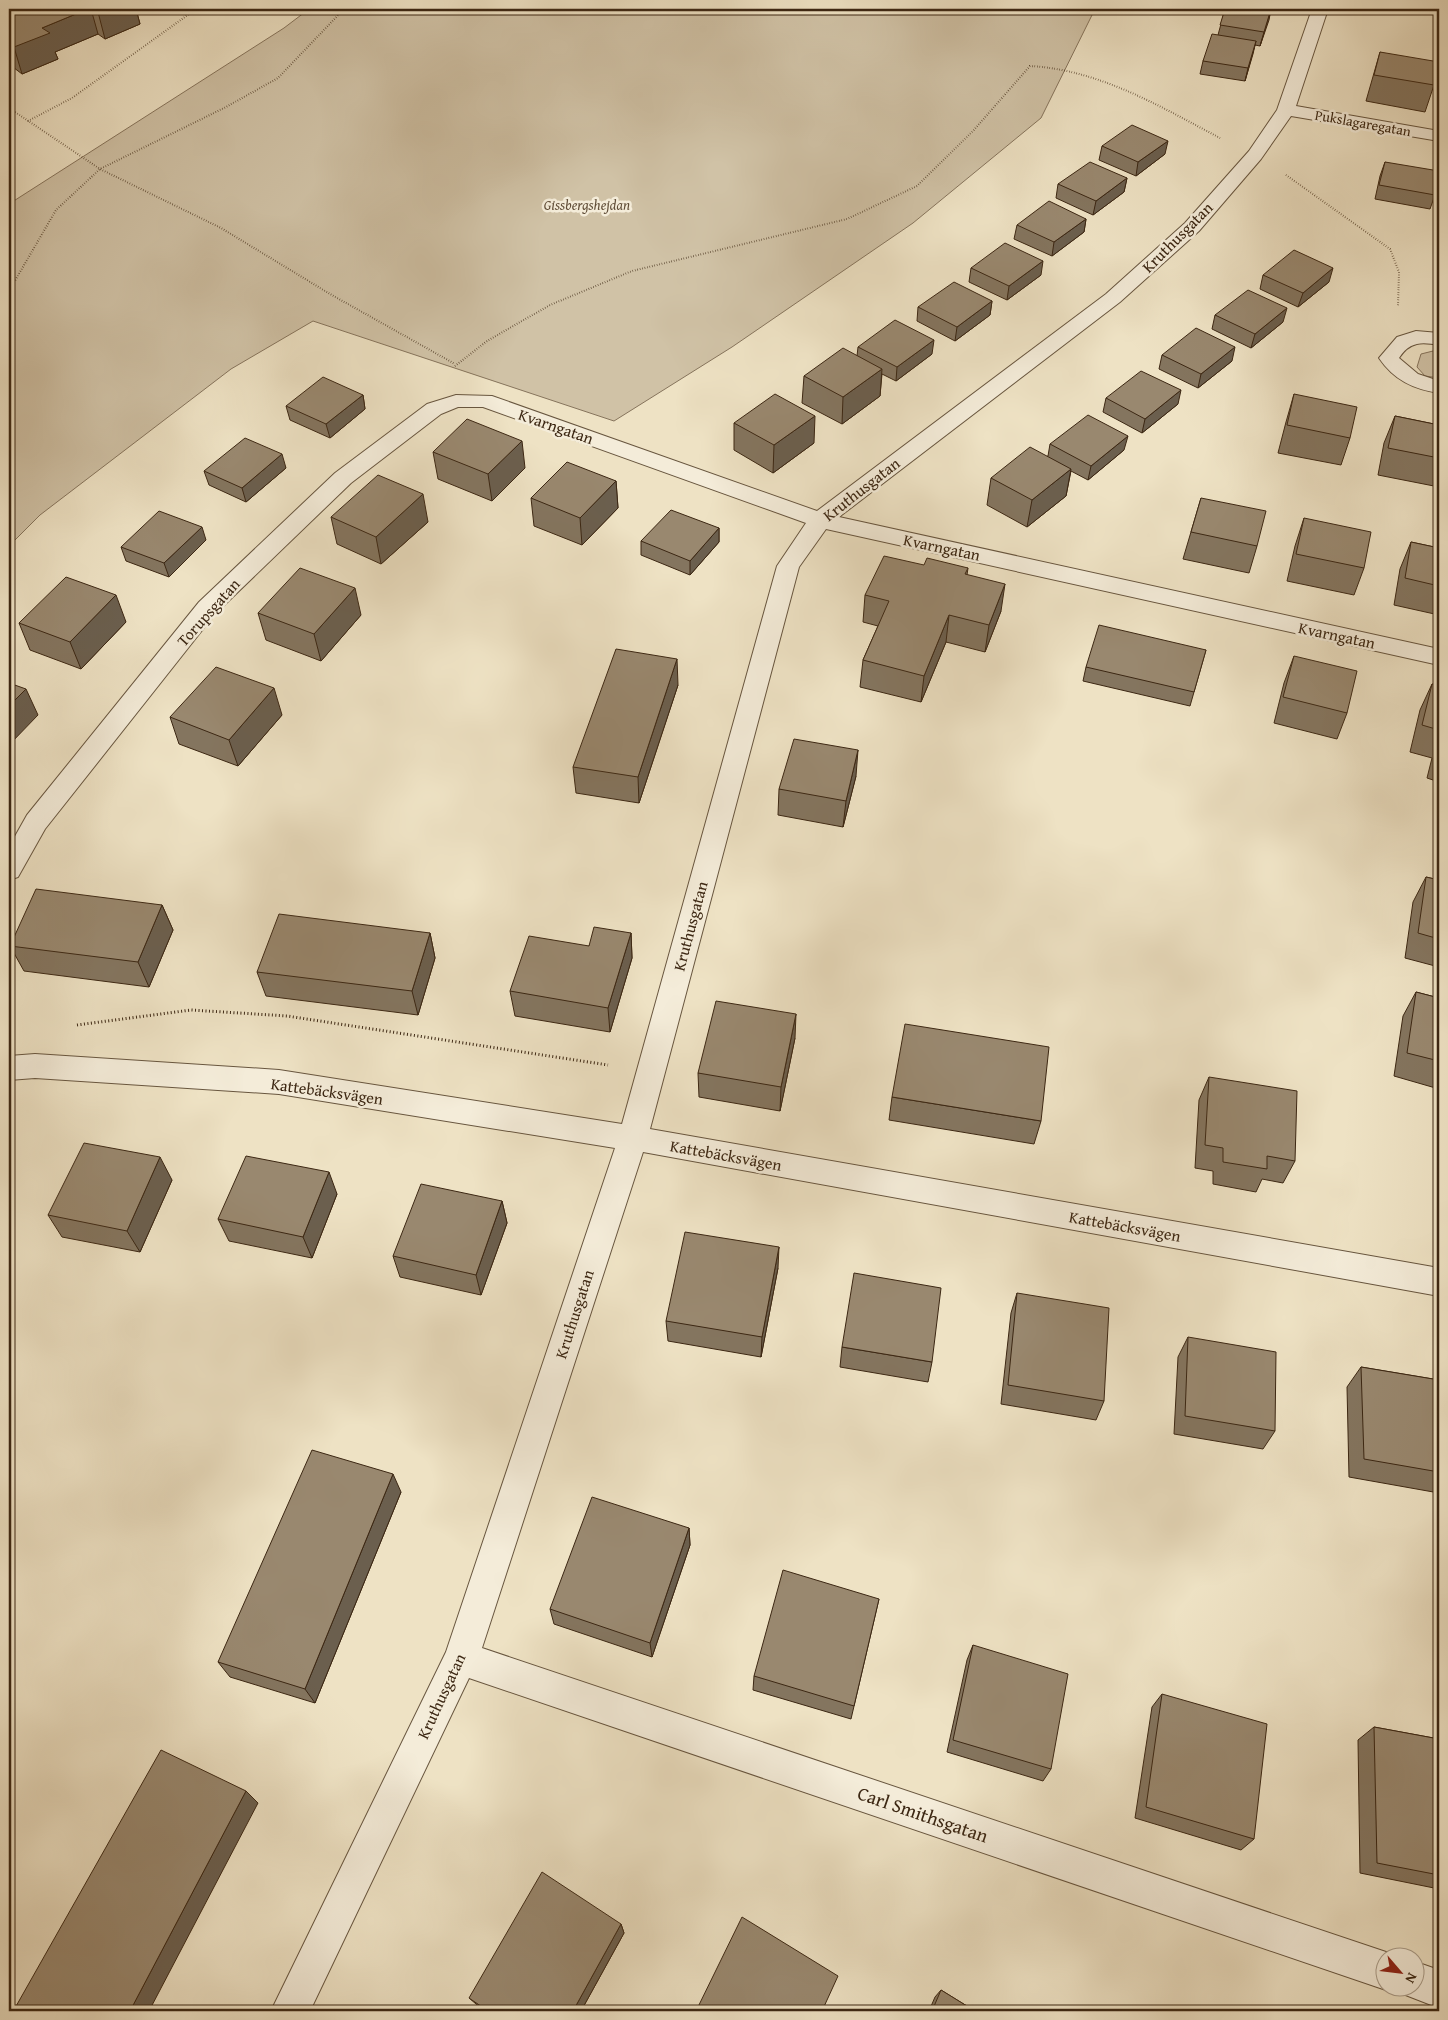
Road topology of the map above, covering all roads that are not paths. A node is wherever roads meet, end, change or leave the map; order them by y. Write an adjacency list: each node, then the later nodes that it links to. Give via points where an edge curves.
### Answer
1 (1320, 9): 2 (street, Kruthusgatan)
2 (1286, 110): 3 (street, Pukslagaregatan); 7 (street, Kruthusgatan, via 1255,155 1192,226 1113,298)
3 (1439, 136)
4 (1439, 338): 5 (street, via 1407,339 1395,347 1389,358 1400,373 1422,384)
5 (1439, 387)
6 (456, 401): 7 (street, Kvarngatan, via 485,401); 9 (street, Torupsgatan, via 434,410 343,478 207,608 36,822)
7 (820, 520): 8 (street, Kvarngatan); 11 (street, Kruthusgatan, via 788,566)
8 (1439, 657)
9 (9, 870)
10 (9, 1068): 11 (street, Kattebäcksvägen, via 35,1066 279,1082)
11 (633, 1138): 12 (street, Kattebäcksvägen); 13 (street, Kruthusgatan)
12 (1439, 1282)
13 (460, 1658): 14 (street, Carl Smithsgatan); 17 (street, Kruthusgatan)
14 (1376, 1968)
15 (1426, 1984): 16 (street)
16 (1439, 1989)
17 (290, 2011)

